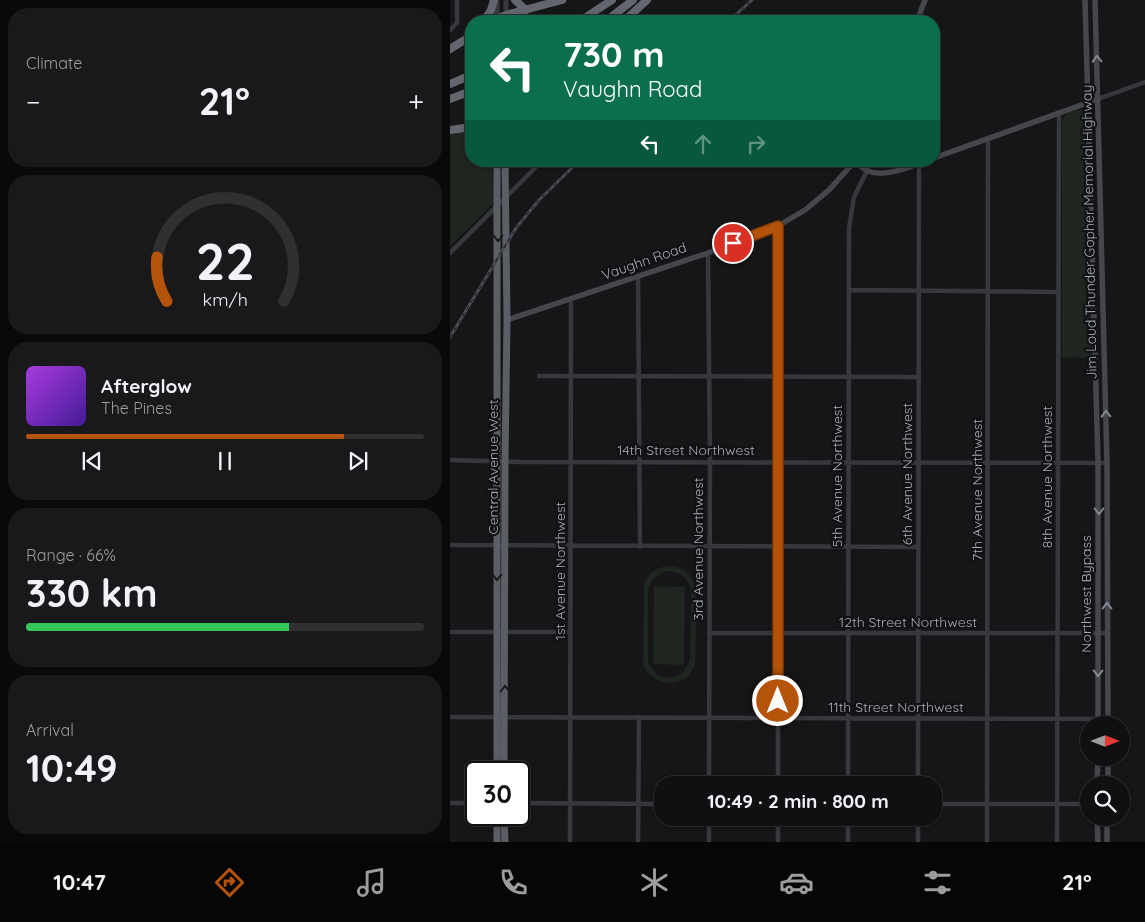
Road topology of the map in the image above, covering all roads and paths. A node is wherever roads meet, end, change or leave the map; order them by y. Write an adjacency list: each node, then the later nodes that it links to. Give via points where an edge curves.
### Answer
1 (457, 0): 21 (street, via 457,23)
2 (495, 0): 13 (highway); 14 (street)
3 (506, 0): 15 (street)
4 (515, 0): 12 (highway)
5 (562, 0): 12 (highway)
6 (612, 0): 17 (highway)
7 (634, 0): 18 (highway)
8 (647, 0): 19 (highway)
9 (925, 0): 20 (main road)
10 (1085, 0): 30 (main road, Jim Loud Thunder Gopher Memorial Highway)
11 (1095, 0): 29 (main road, Jim Loud Thunder Gopher Memorial Highway, one-way to 11)
12 (526, 10): 16 (highway)
13 (488, 15)
14 (495, 15)
15 (506, 15)
16 (514, 15)
17 (589, 15)
18 (614, 15)
19 (631, 15)
20 (919, 15)
21 (450, 30)
22 (465, 40): 23 (highway)
23 (450, 49)
24 (465, 78): 26 (highway)
25 (1145, 82): 29 (street)
26 (450, 84)
27 (465, 93): 28 (highway)
28 (450, 99)
29 (1098, 99): 30 (main road); 74 (main road, Jim Loud Thunder Gopher Memorial Highway, one-way to 29)
30 (1088, 103): 31 (main road); 73 (main road, Jim Loud Thunder Gopher Memorial Highway)
31 (1059, 112): 34 (main road); 51 (street, 8th Avenue Northwest)
32 (465, 128): 33 (highway)
33 (450, 130)
34 (988, 138): 35 (main road); 50 (street, 7th Avenue Northwest)
35 (940, 156)
36 (497, 167): 52 (highway, Central Avenue West, one-way to 52)
37 (506, 167): 54 (highway, Central Avenue West)
38 (536, 167): 45 (street)
39 (850, 167): 44 (main road, Vaughn Road, via 805,210)
40 (863, 167): 43 (main road)
41 (906, 167): 43 (main road, via 887,173)
42 (922, 167): 49 (street, 6th Avenue Northwest)
43 (868, 171): 48 (street, 5th Avenue Northwest, via 854,197 851,214)
44 (778, 226): 46 (main road, Vaughn Road); 60 (street)
45 (450, 253)
46 (708, 253): 47 (main road, Vaughn Road); 57 (street, 3rd Avenue Northwest)
47 (638, 277): 53 (main road, Vaughn Road); 59 (street)
48 (849, 290): 49 (street); 61 (street, 5th Avenue Northwest)
49 (919, 290): 50 (street); 62 (street, 6th Avenue Northwest)
50 (988, 291): 51 (street); 71 (street, 7th Avenue Northwest)
51 (1058, 292): 72 (street, 8th Avenue Northwest)
52 (499, 299): 54 (highway); 55 (highway, Central Avenue West)
53 (572, 300): 54 (main road, Vaughn Road); 56 (street, 1st Avenue Northwest)
54 (507, 320): 55 (highway, via 502,329); 67 (highway, Central Avenue West)
55 (498, 375): 67 (highway, Central Avenue West)
56 (571, 375): 58 (street); 59 (street); 68 (street, 1st Avenue Northwest)
57 (709, 375): 59 (street); 60 (street); 65 (street, 3rd Avenue Northwest)
58 (539, 376)
59 (639, 376): 64 (street)
60 (778, 376): 61 (street); 66 (street)
61 (848, 376): 62 (street); 69 (street, 5th Avenue Northwest)
62 (919, 377): 70 (street, 6th Avenue Northwest)
63 (450, 460): 67 (street, 14th Street Northwest)
64 (640, 461): 65 (street, 14th Street Northwest); 68 (street, 14th Street Northwest); 78 (street)
65 (710, 461): 66 (street, 14th Street Northwest); 79 (street, 3rd Avenue Northwest)
66 (778, 461): 69 (street, 14th Street Northwest); 80 (street)
67 (501, 462): 68 (street, 14th Street Northwest); 76 (highway, Central Avenue West)
68 (571, 462): 77 (street, 1st Avenue Northwest)
69 (848, 462): 70 (street, 14th Street Northwest); 82 (street, 5th Avenue Northwest)
70 (919, 462): 71 (street, 14th Street Northwest); 81 (street, 6th Avenue Northwest)
71 (989, 462): 72 (street, 14th Street Northwest); 90 (street, 7th Avenue Northwest)
72 (1058, 462): 73 (street, 14th Street Northwest); 91 (street, 8th Avenue Northwest)
73 (1098, 462): 74 (street, 14th Street Northwest); 93 (main road, Northwest Bypass, one-way to 93)
74 (1107, 463): 92 (main road, Northwest Bypass, one-way to 74)
75 (450, 545): 76 (street)
76 (501, 546): 77 (street); 84 (highway, Central Avenue West)
77 (571, 547): 78 (street); 85 (street, 1st Avenue Northwest)
78 (640, 547): 79 (street)
79 (710, 547): 80 (street); 87 (street, 3rd Avenue Northwest)
80 (778, 547): 82 (street); 88 (street)
81 (918, 547): 82 (street); 86 (street, 6th Avenue Northwest)
82 (849, 548): 89 (street, 5th Avenue Northwest)
83 (450, 632): 84 (street)
84 (501, 632): 85 (street); 97 (highway, Central Avenue West)
85 (571, 632): 99 (street, 1st Avenue Northwest)
86 (918, 632): 89 (street, 12th Street Northwest); 90 (street, 12th Street Northwest); 103 (street, 6th Avenue Northwest)
87 (710, 633): 88 (street, 12th Street Northwest); 100 (street, 3rd Avenue Northwest)
88 (778, 633): 89 (street, 12th Street Northwest); 101 (street)
89 (848, 633): 102 (street, 5th Avenue Northwest)
90 (988, 633): 91 (street, 12th Street Northwest); 104 (street, 7th Avenue Northwest)
91 (1058, 633): 93 (street, 12th Street Northwest); 105 (street, 8th Avenue Northwest)
92 (1107, 633): 93 (street, 12th Street Northwest); 95 (main road, Northwest Bypass)
93 (1099, 634): 94 (main road, Northwest Bypass, one-way to 94)
94 (1098, 716)
95 (1108, 716)
96 (450, 717): 97 (street, 11th Street Northwest)
97 (501, 717): 99 (street, 11th Street Northwest); 107 (highway, Central Avenue West); 108 (highway, Central Avenue West)
98 (639, 717): 99 (street, 11th Street Northwest); 100 (street, 11th Street Northwest); 117 (street)
99 (571, 718): 116 (street, 1st Avenue Northwest)
100 (709, 718): 101 (street, 11th Street Northwest); 109 (street, 3rd Avenue Northwest)
101 (778, 718): 102 (street, 11th Street Northwest); 110 (street)
102 (848, 718): 103 (street, 11th Street Northwest); 111 (street, 5th Avenue Northwest)
103 (918, 719): 104 (street, 11th Street Northwest); 112 (street, 6th Avenue Northwest)
104 (988, 719): 105 (street, 11th Street Northwest); 120 (street, 7th Avenue Northwest)
105 (1057, 719): 106 (street, 11th Street Northwest); 121 (street, 8th Avenue Northwest)
106 (1080, 721)
107 (499, 761)
108 (503, 761)
109 (709, 776)
110 (778, 776)
111 (848, 776)
112 (918, 776)
113 (450, 803): 114 (street)
114 (465, 803)
115 (530, 803): 116 (street)
116 (570, 803): 117 (street); 133 (street, 1st Avenue Northwest)
117 (638, 804): 118 (street); 134 (street)
118 (654, 804)
119 (942, 804): 120 (street)
120 (987, 804): 121 (street); 139 (street, 7th Avenue Northwest)
121 (1057, 804): 122 (street); 140 (street, 8th Avenue Northwest)
122 (1080, 804)
123 (497, 826): 131 (highway)
124 (504, 826): 132 (highway)
125 (709, 826): 135 (street)
126 (778, 826): 136 (street)
127 (848, 826): 137 (street)
128 (918, 826): 138 (street)
129 (1097, 826): 141 (main road)
130 (1108, 826): 142 (main road)
131 (497, 842)
132 (504, 842)
133 (570, 842)
134 (638, 842)
135 (709, 842)
136 (778, 842)
137 (848, 842)
138 (918, 842)
139 (987, 842)
140 (1057, 842)
141 (1098, 842)
142 (1107, 842)

